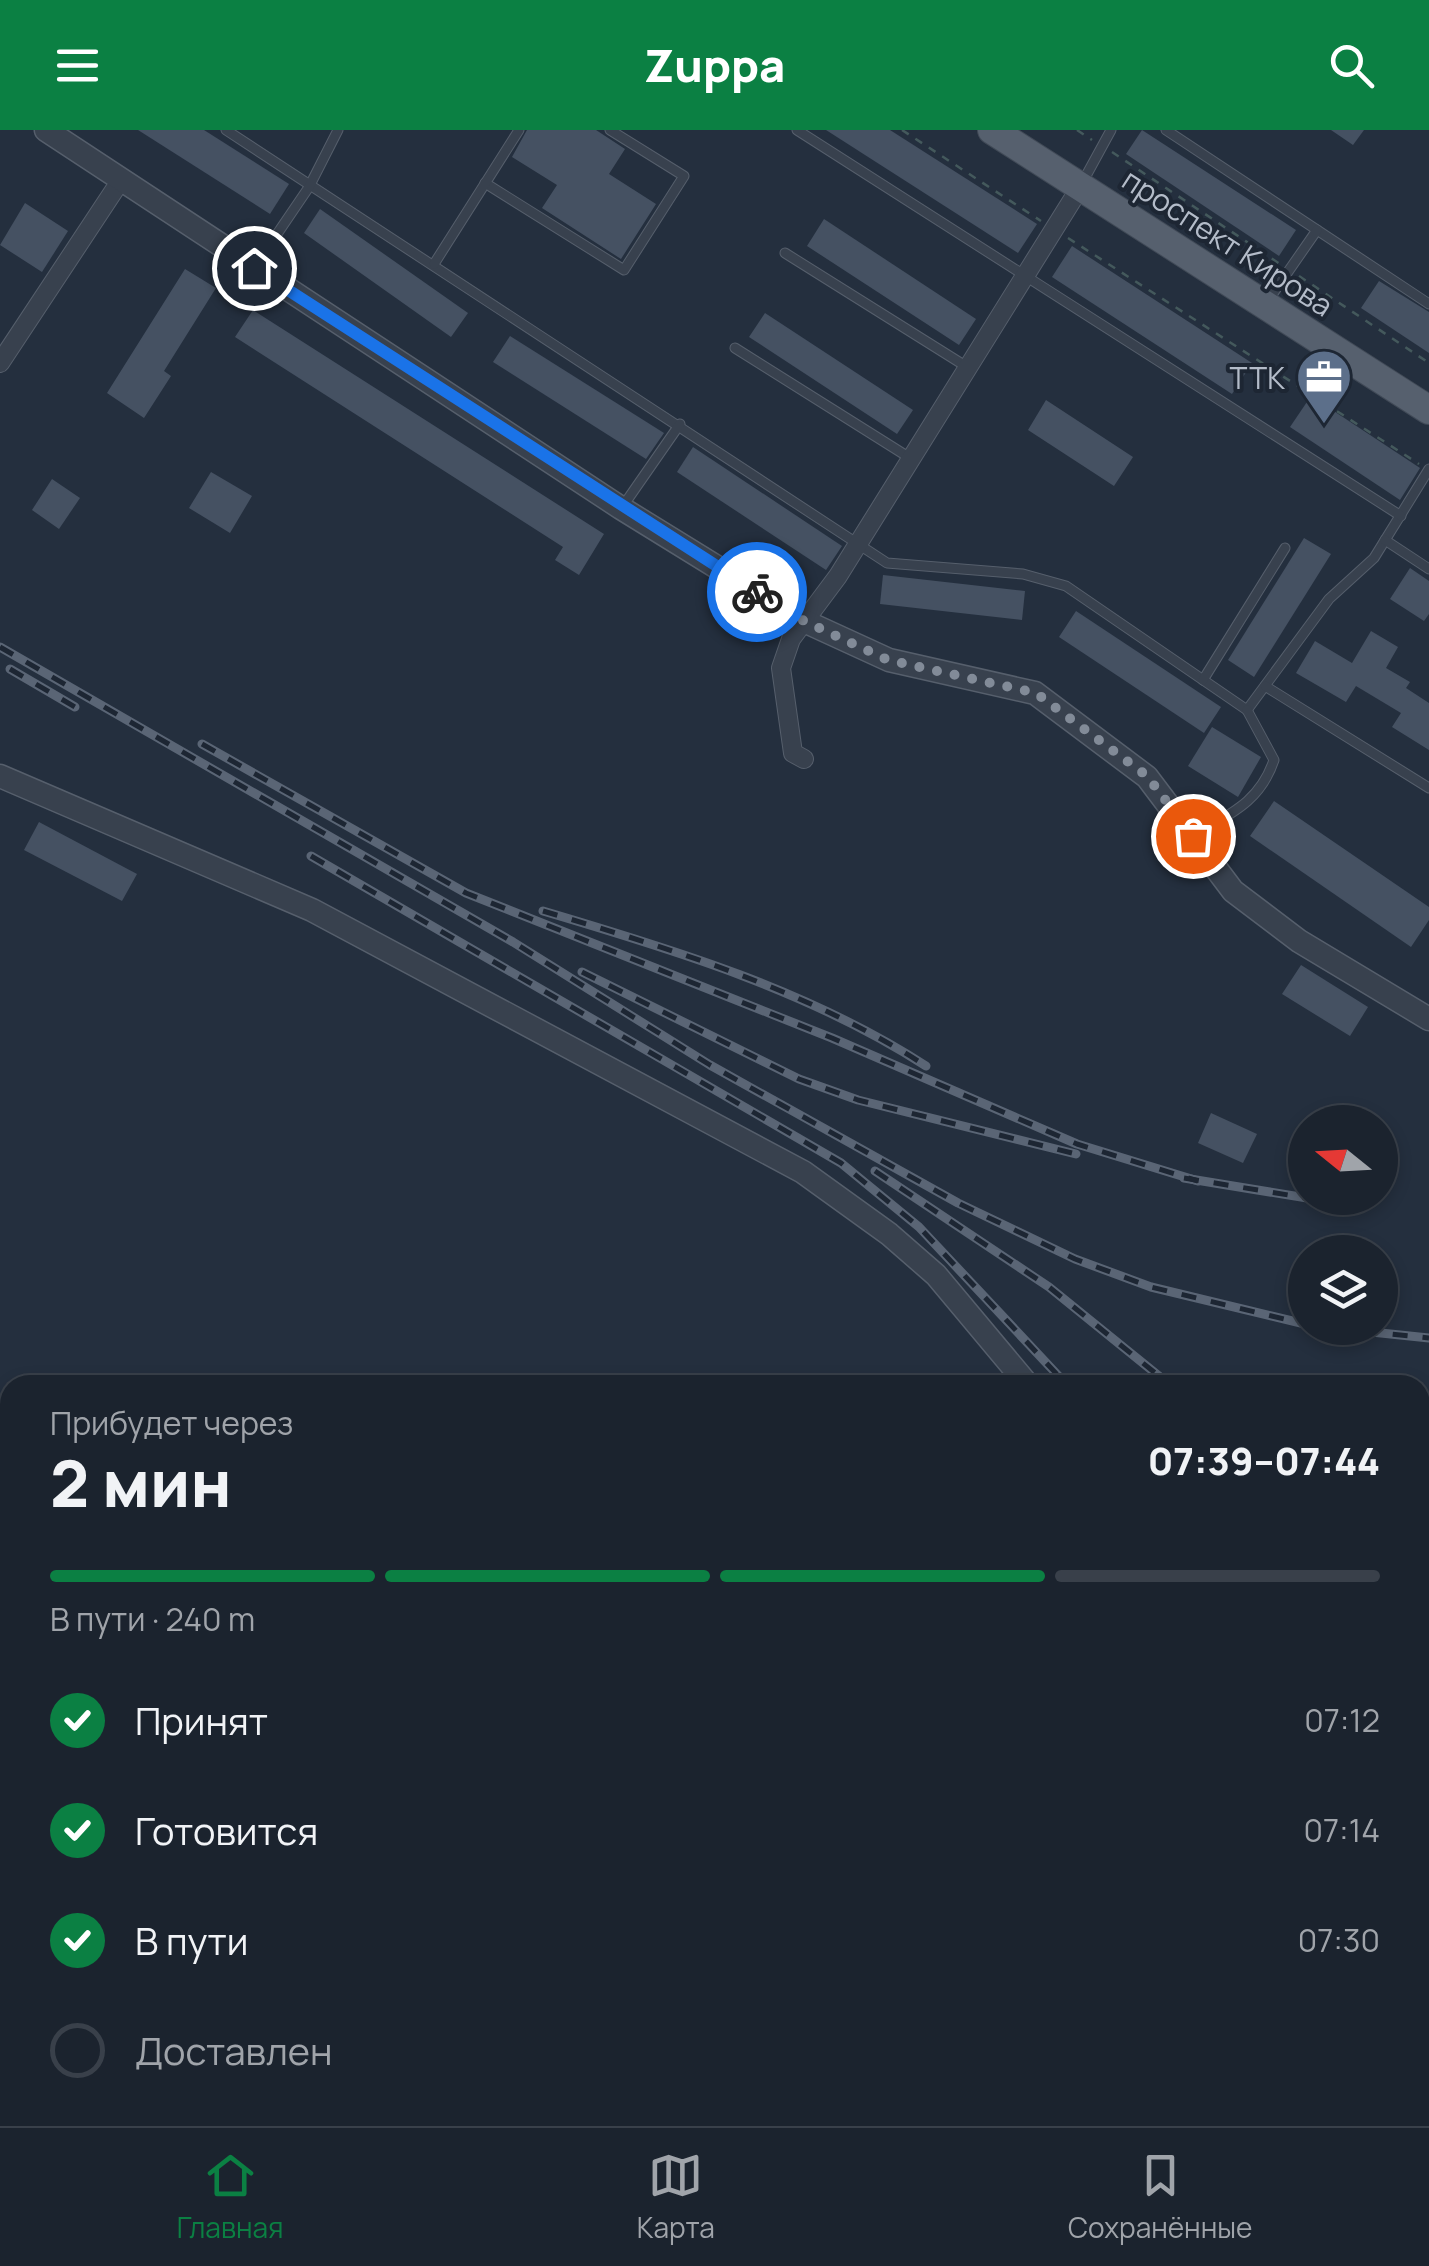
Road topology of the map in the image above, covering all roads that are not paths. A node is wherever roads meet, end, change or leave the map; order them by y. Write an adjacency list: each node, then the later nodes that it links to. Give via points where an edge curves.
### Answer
1 (46, 130): 10 (street)
2 (226, 130): 13 (lane)
3 (520, 130): 11 (lane)
4 (610, 130): 11 (lane, via 684,176 624,270)
5 (797, 130): 18 (lane)
6 (992, 130): 12 (main road, проспект Кирова)
7 (1111, 130): 12 (lane)
8 (1166, 130): 14 (lane)
9 (333, 132): 13 (lane)
10 (121, 180): 17 (street); 22 (street)
11 (486, 183): 16 (lane)
12 (1081, 186): 18 (street); 19 (main road, проспект Кирова)
13 (309, 187): 16 (lane); 17 (lane)
14 (1317, 230): 19 (lane); 20 (lane)
15 (785, 254): 23 (lane)
16 (434, 264): 25 (lane)
17 (254, 268): 28 (street)
18 (1024, 278): 23 (street); 29 (lane)
19 (1266, 304): 24 (main road, проспект Кирова)
20 (1429, 304)
21 (735, 348): 26 (lane)
22 (0, 362)
23 (968, 367): 26 (street)
24 (1429, 410)
25 (680, 424): 28 (lane); 31 (lane)
26 (910, 458): 31 (street)
27 (1429, 469): 29 (lane)
28 (622, 508): 34 (street)
29 (1401, 516): 30 (lane)
30 (1385, 540): 33 (lane); 36 (lane, via 1328,599)
31 (856, 542): 34 (street); 35 (lane, via 887,563 1024,574 1066,586)
32 (1285, 548): 35 (lane)
33 (1429, 570)
34 (804, 621): 38 (street, via 781,668 793,753); 41 (street, via 888,660 1036,693 1147,776)
35 (1202, 680): 37 (lane)
36 (1265, 686): 37 (lane); 40 (lane)
37 (1248, 710): 41 (lane, via 1274,760 1265,786)
38 (804, 760)
39 (0, 776): 43 (street, via 312,910 803,1172 936,1274)
40 (1429, 788)
41 (1193, 836): 42 (street, via 1233,891 1299,942)
42 (1427, 1012)
43 (1020, 1375)

